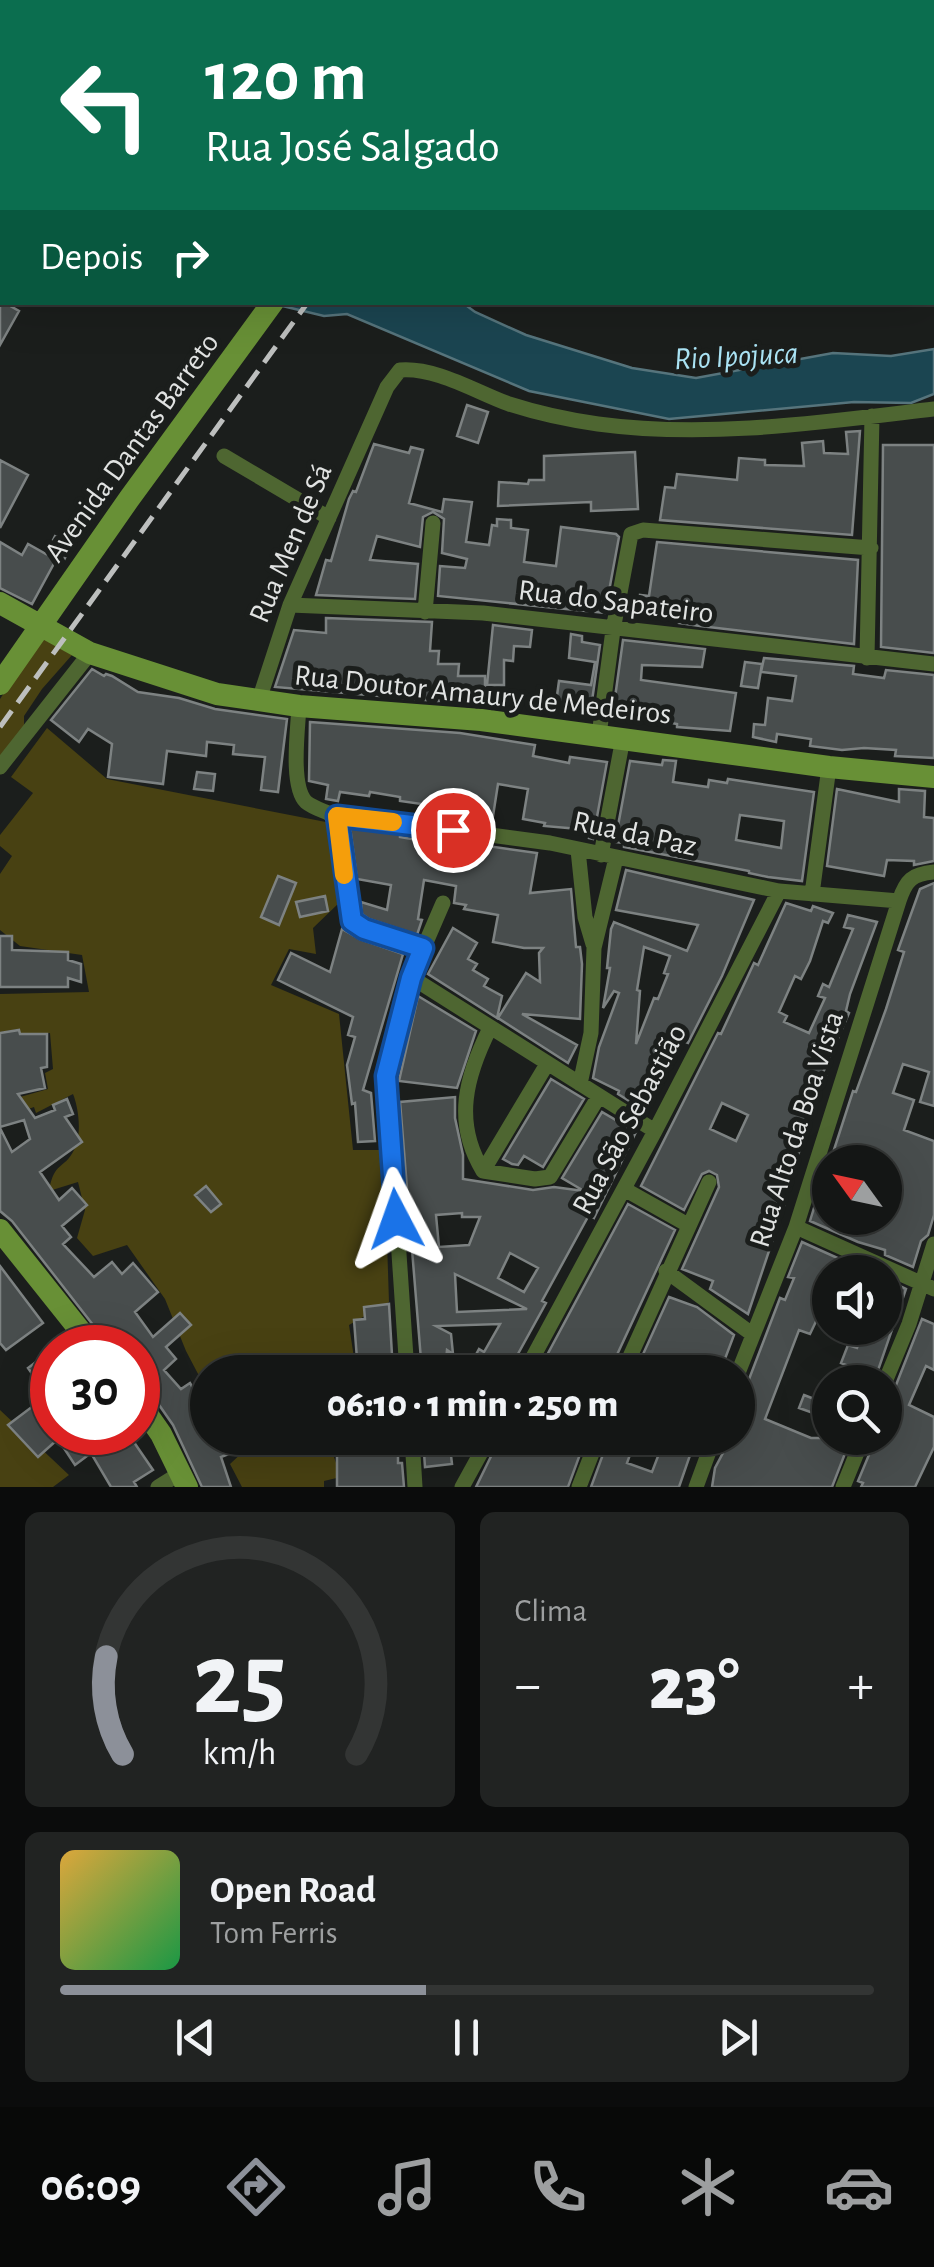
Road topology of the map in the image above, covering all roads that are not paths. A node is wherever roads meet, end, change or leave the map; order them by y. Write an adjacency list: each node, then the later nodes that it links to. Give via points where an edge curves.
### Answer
1 (271, 305): 11 (street, Avenida Dantas Barreto)
2 (934, 408): 3 (street, Rua Men de Sá)
3 (872, 416): 5 (street, Rua Men de Sá, via 726,429 599,424 400,370); 7 (street)
4 (224, 456): 5 (street)
5 (329, 518): 9 (street, Rua Men de Sá)
6 (432, 523): 10 (street)
7 (870, 548): 12 (street, via 643,530 629,537); 14 (street)
8 (0, 603): 11 (street, Rua Doutor Amaury de Medeiros)
9 (290, 606): 10 (street, Rua do Sapateiro); 17 (street, Rua Men de Sá)
10 (425, 612): 12 (street, Rua do Sapateiro)
11 (38, 626): 13 (street, Rua Doutor Amaury de Medeiros); 16 (street, Avenida Dantas Barreto)
12 (613, 630): 14 (street, Rua do Sapateiro); 19 (street)
13 (90, 652): 17 (street, Rua Doutor Amaury de Medeiros, via 192,687); 22 (street)
14 (866, 658): 15 (street, Rua do Sapateiro)
15 (934, 664)
16 (0, 684)
17 (259, 700): 18 (street, Rua Doutor Amaury de Medeiros)
18 (299, 706): 19 (street, Rua Doutor Amaury de Medeiros); 24 (street, Rua da Paz, via 300,793)
19 (599, 735): 20 (street, Rua Doutor Amaury de Medeiros)
20 (623, 738): 21 (street, Rua Doutor Amaury de Medeiros); 26 (street)
21 (829, 766): 23 (street, Rua Doutor Amaury de Medeiros); 29 (street)
22 (0, 767)
23 (934, 776)
24 (337, 816): 25 (street, Rua da Paz); 32 (street, via 352,921)
25 (578, 850): 26 (street, Rua da Paz); 33 (street)
26 (609, 856): 28 (street, Rua da Paz); 33 (street)
27 (934, 872): 30 (street, via 913,876)
28 (779, 891): 29 (street, Rua da Paz); 39 (street, Rua São Sebastião)
29 (812, 894): 30 (street, Rua da Paz)
30 (900, 900): 44 (street, Rua Alto da Boa Vista)
31 (442, 903): 32 (street)
32 (423, 948): 34 (street)
33 (594, 948): 37 (street, via 591,1033)
34 (411, 978): 35 (street); 51 (street, via 386,1090)
35 (490, 1028): 36 (street); 40 (street, via 464,1096 465,1123)
36 (547, 1064): 37 (street); 40 (street)
37 (580, 1084): 38 (street)
38 (599, 1096): 39 (street); 40 (street, via 555,1172 535,1179)
39 (655, 1132): 42 (street, Rua São Sebastião)
40 (484, 1171)
41 (709, 1182): 43 (street)
42 (624, 1189): 43 (street); 52 (street, Rua São Sebastião)
43 (688, 1225): 47 (street)
44 (796, 1226): 48 (street); 50 (street, Rua Alto da Boa Vista)
45 (0, 1230): 49 (street)
46 (934, 1244): 48 (street)
47 (666, 1271): 50 (street); 53 (street)
48 (928, 1286): 55 (street)
49 (76, 1325)
50 (752, 1334): 54 (street, Rua Alto da Boa Vista)
51 (406, 1355)
52 (534, 1355)
53 (630, 1355)
54 (744, 1355)
55 (893, 1365)
56 (160, 1438): 62 (street)
57 (413, 1455): 64 (street)
58 (480, 1455): 65 (street)
59 (591, 1455): 66 (street)
60 (708, 1455): 67 (street)
61 (856, 1455): 68 (street)
62 (185, 1480): 63 (street)
63 (158, 1487)
64 (415, 1487)
65 (462, 1487)
66 (579, 1487)
67 (696, 1487)
68 (843, 1487)

